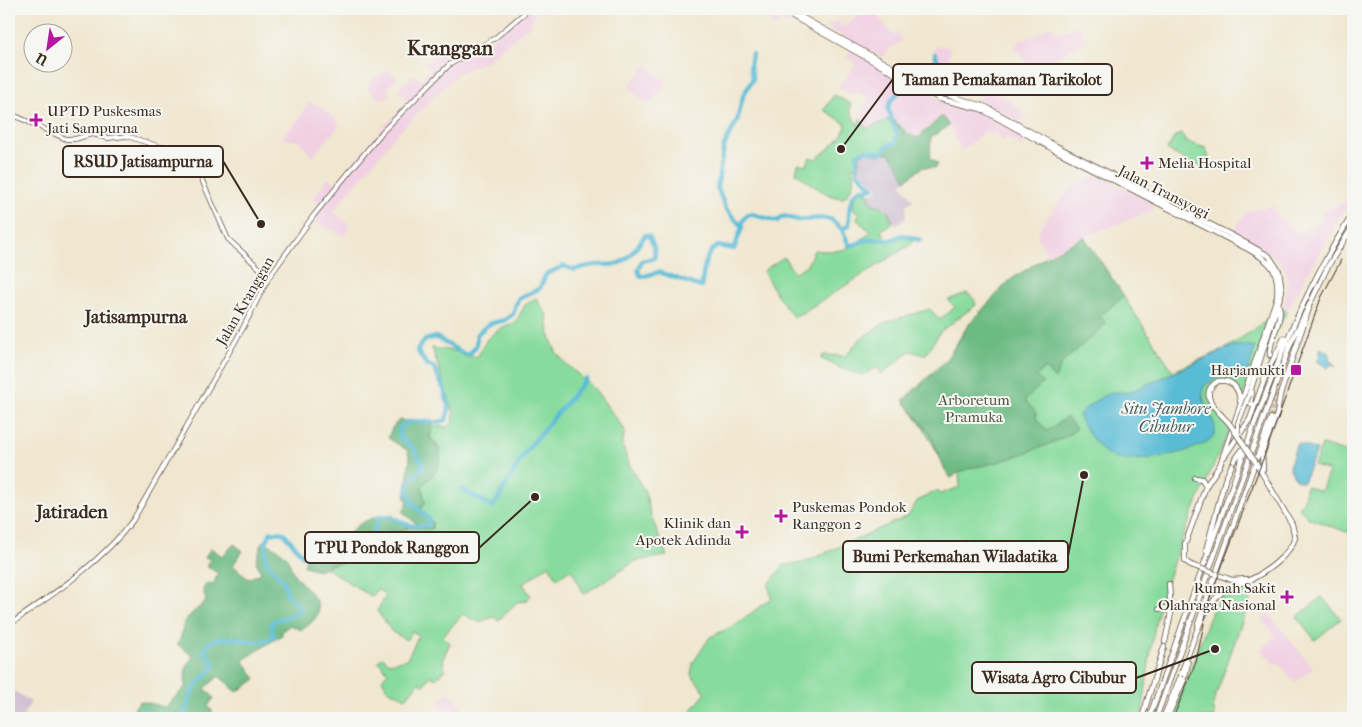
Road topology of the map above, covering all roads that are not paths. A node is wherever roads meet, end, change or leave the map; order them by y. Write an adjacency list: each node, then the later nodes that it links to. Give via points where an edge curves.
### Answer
1 (529, 9): 9 (main road, Jalan Kranggan, via 495,38 449,65 392,120 314,214)
2 (780, 9): 4 (highway, Jalan Transyogi, via 931,94 945,101)
3 (787, 9): 4 (highway, Jalan Transyogi, via 935,91)
4 (960, 101): 8 (highway, Jalan Transyogi, via 986,107)
5 (9, 113): 9 (main road, via 66,139 92,134 108,138 127,136 164,148 201,178 228,240)
6 (1353, 214): 12 (highway, via 1327,254)
7 (1353, 226): 10 (highway)
8 (1220, 232): 11 (highway, Jalan Transyogi, via 1272,259 1282,282); 13 (highway, Jalan Transyogi, via 1272,265 1278,291)
9 (269, 277): 30 (main road, Jalan Kranggan, via 133,520 117,540 85,569)
10 (1312, 297): 22 (highway, via 1280,395 1277,414 1262,452 1261,466); 35 (highway, via 1279,375)
11 (1279, 304): 13 (highway, Jalan Transyogi); 14 (highway, via 1280,314)
12 (1293, 322): 17 (highway, via 1267,372); 20 (highway)
13 (1267, 334): 15 (highway, Jalan Transyogi); 16 (highway, Jalan Transyogi)
14 (1270, 355)
15 (1253, 386): 17 (highway, via 1250,403); 19 (highway, Jalan Transyogi, bridge, via 1238,423)
16 (1240, 402): 19 (highway, bridge, via 1237,388 1227,381 1218,381 1209,390 1210,402); 21 (highway, Jalan Transyogi)
17 (1256, 403): 21 (highway, via 1246,427)
18 (1271, 418): 31 (highway)
19 (1239, 436): 22 (highway, bridge)
20 (1248, 442): 25 (highway); 25 (highway, via 1233,463 1219,501)
21 (1220, 465): 24 (highway, Jalan Transyogi)
22 (1266, 476): 26 (highway, via 1292,524 1295,538 1287,552)
23 (1195, 478): 24 (highway, via 1202,479)
24 (1206, 486): 26 (highway, Jalan Transyogi, bridge, via 1185,544 1186,561 1191,566 1238,581)
25 (1200, 573): 34 (highway)
26 (1257, 576): 31 (highway, via 1217,597)
27 (1169, 584): 29 (highway)
28 (1158, 609): 29 (highway, via 1165,608)
29 (1171, 612): 33 (highway)
30 (9, 625)
31 (1191, 648): 32 (highway)
32 (1183, 677): 36 (highway); 37 (highway)
33 (1142, 718)
34 (1149, 718)
35 (1156, 718)
36 (1163, 718)
37 (1167, 718)

